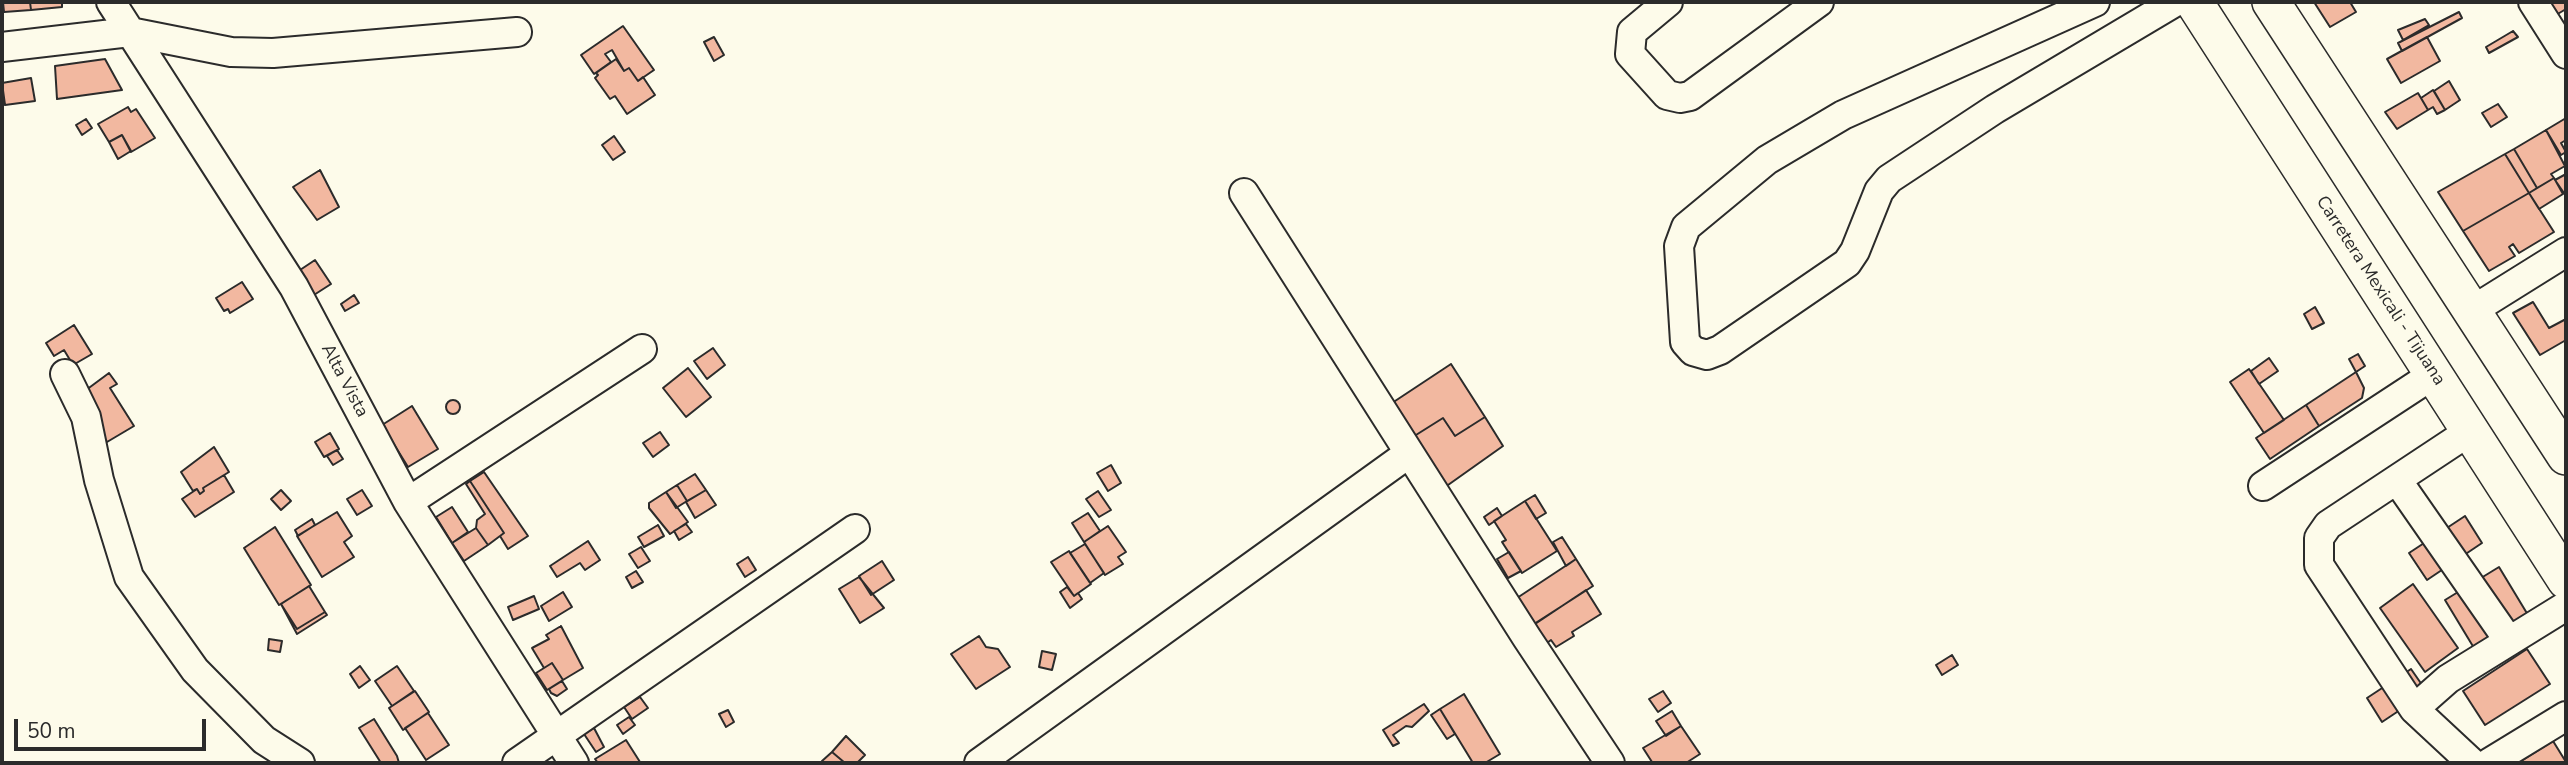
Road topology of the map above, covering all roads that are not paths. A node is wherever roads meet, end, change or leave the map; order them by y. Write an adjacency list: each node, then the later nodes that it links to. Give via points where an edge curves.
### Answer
1 (111, 2): 9 (street, Alta Vista)
2 (1668, 2): 3 (street, via 1632,32 1630,54 1667,95 1680,98 1690,96)
3 (1819, 2)
4 (2095, 2): 5 (street, via 1843,115 1766,160 1686,227 1679,246 1685,342 1693,351 1707,355 1720,350 1847,263 1889,179 1995,109)
5 (2175, 2)
6 (2194, 2): 18 (main road, Carretera Mexicali - Tijuana)
7 (2271, 2): 15 (main road)
8 (2533, 2): 12 (street)
9 (130, 32): 10 (street, via 231,52 273,53); 11 (street); 24 (street, Alta Vista, via 295,287)
10 (517, 32)
11 (2, 47)
12 (2566, 54)
13 (1244, 193): 20 (street)
14 (2566, 252): 15 (street)
15 (2473, 310): 21 (main road)
16 (642, 349): 24 (street)
17 (65, 374): 32 (street, via 86,417 99,480 129,577 195,670 264,740)
18 (2434, 374): 19 (main road, Carretera Mexicali - Tijuana); 23 (street)
19 (2470, 431): 22 (street); 26 (main road, Carretera Mexicali - Tijuana)
20 (1408, 454): 35 (street); 36 (street)
21 (2566, 456)
22 (2397, 480): 28 (street); 29 (street, via 2328,525 2319,538 2319,565)
23 (2263, 486)
24 (408, 502): 31 (street, Alta Vista)
25 (855, 529): 31 (street)
26 (2566, 580)
27 (2566, 606): 28 (street)
28 (2509, 641): 29 (street, via 2448,679)
29 (2414, 709): 37 (street)
30 (2566, 716): 38 (street)
31 (557, 734): 33 (street); 34 (street, Alta Vista)
32 (300, 763)
33 (517, 763)
34 (574, 763)
35 (979, 763)
36 (1610, 763)
37 (2472, 763)
38 (2489, 763)

